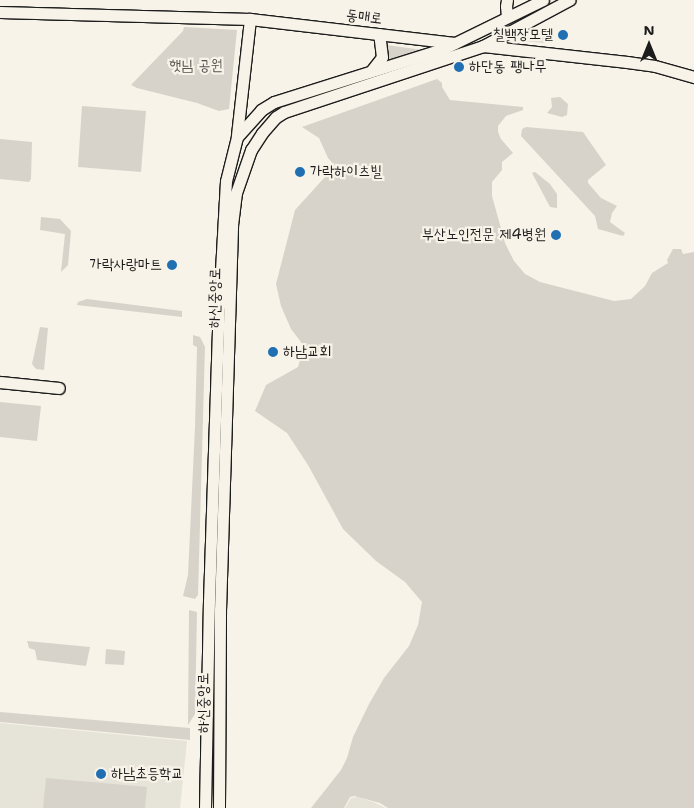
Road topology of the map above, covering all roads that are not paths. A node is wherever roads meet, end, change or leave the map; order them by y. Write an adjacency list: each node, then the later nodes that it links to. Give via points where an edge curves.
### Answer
1 (508, 0): 5 (street)
2 (543, 0): 5 (street, 하신중앙로)
3 (568, 0): 9 (street, 하신중앙로)
4 (0, 12): 6 (street, 동매로)
5 (507, 18): 8 (street, 하신중앙로)
6 (250, 19): 7 (street, 동매로); 12 (street)
7 (379, 34): 8 (street, 동매로); 10 (street, via 382,57)
8 (454, 43): 9 (street, 동매로); 10 (street, 하신중앙로)
9 (483, 46): 11 (street, via 655,66); 13 (street, 하신중앙로, via 298,106 276,117 251,150 236,193)
10 (371, 70): 12 (street, 하신중앙로, via 274,102 261,110)
11 (694, 77)
12 (237, 137): 13 (street, 하신중앙로, via 226,180)
13 (225, 306): 16 (street, 하신중앙로)
14 (0, 382): 15 (street)
15 (59, 388)
16 (215, 601): 17 (street, 하신중앙로); 18 (street, 하신중앙로)
17 (207, 744): 18 (street); 19 (street, 하신중앙로)
18 (219, 745): 20 (street, 하신중앙로)
19 (206, 784): 20 (street); 21 (street, 하신중앙로)
20 (219, 784): 22 (street, 하신중앙로)
21 (205, 808)
22 (219, 808)

